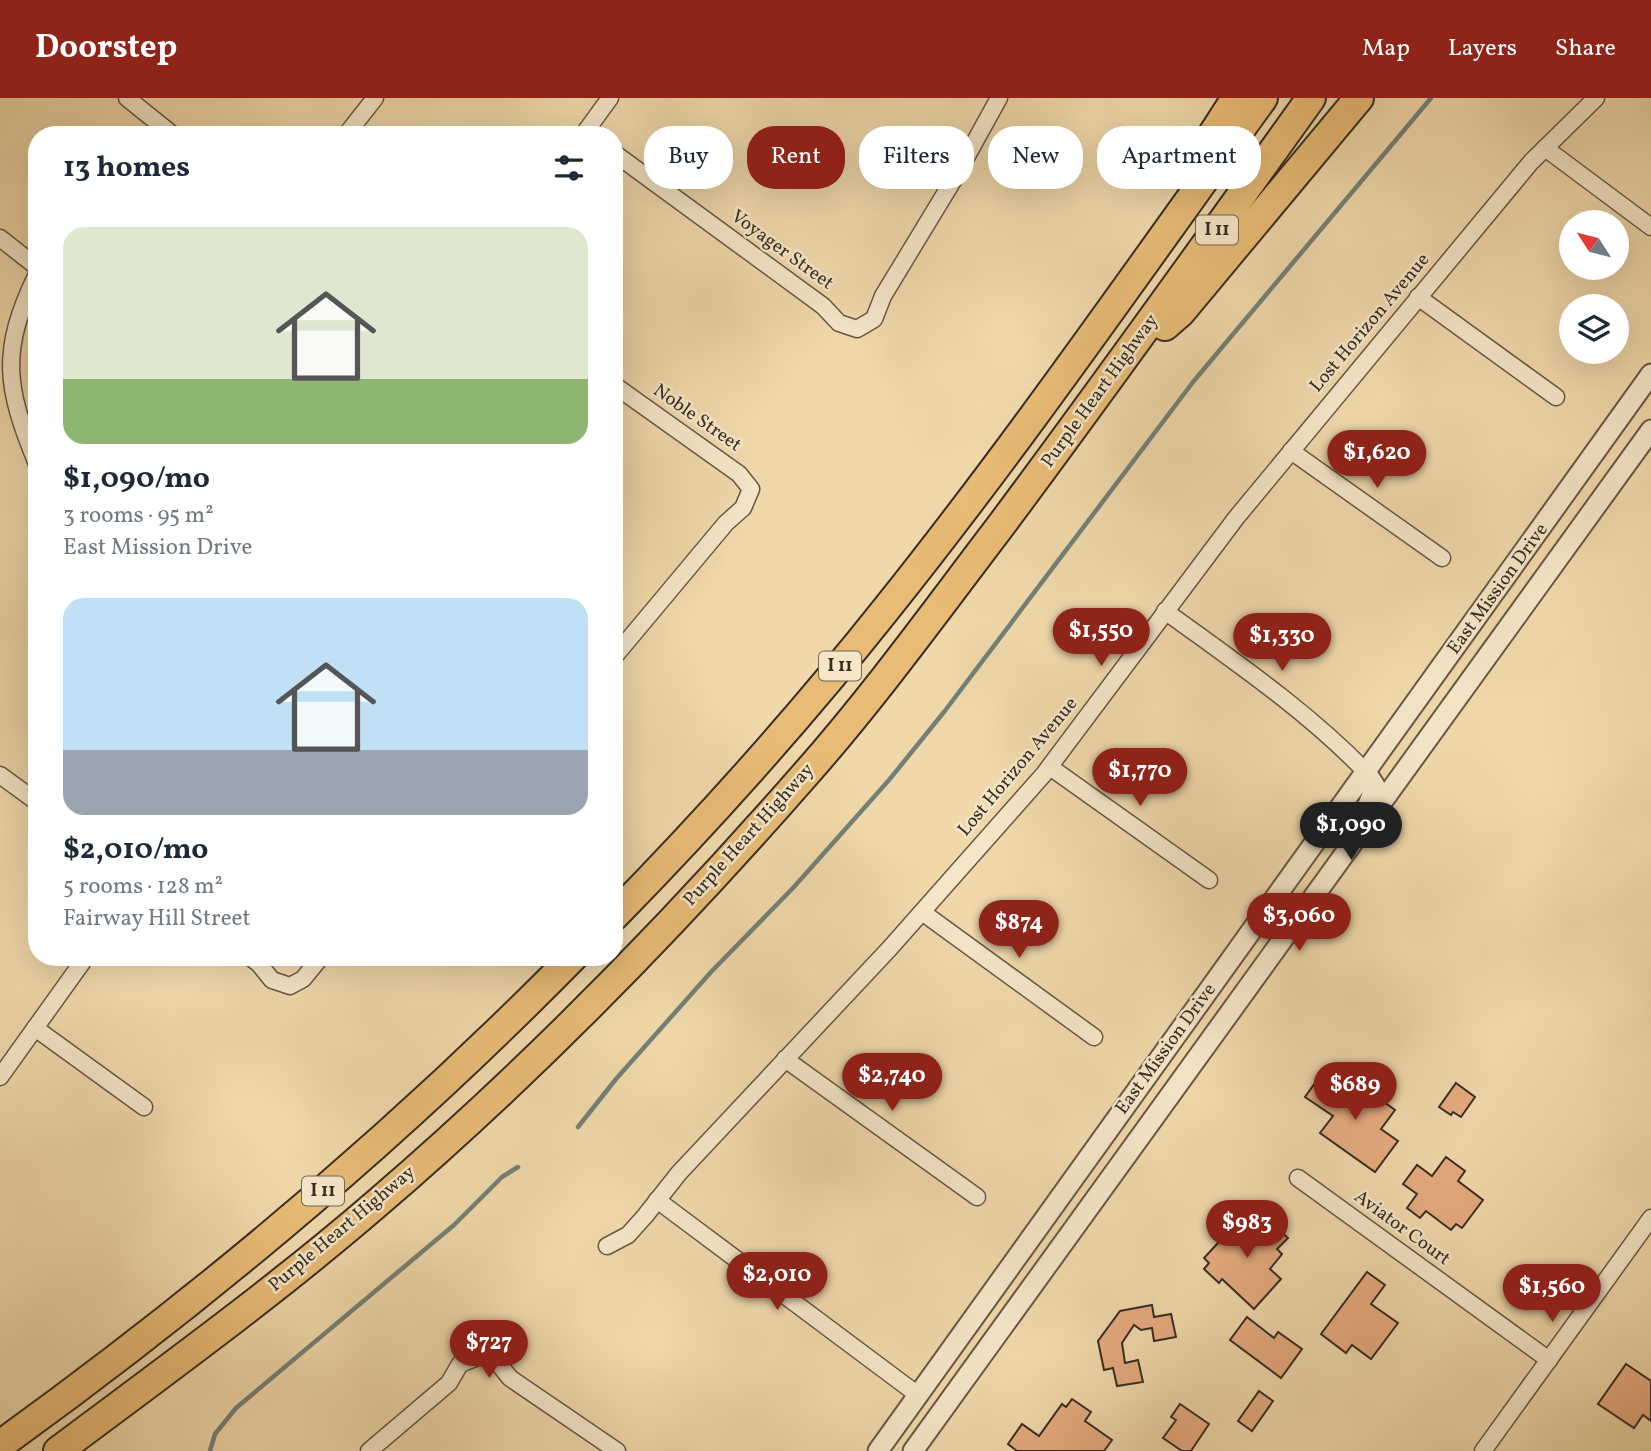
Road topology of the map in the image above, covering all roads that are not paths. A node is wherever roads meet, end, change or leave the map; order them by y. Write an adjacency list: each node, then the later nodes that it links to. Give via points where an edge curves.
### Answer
1 (374, 98): 11 (street)
2 (610, 98): 12 (street)
3 (999, 98): 14 (street, Voyager Street, via 874,319 857,329 839,323 823,306)
4 (1236, 98): 24 (highway)
5 (1263, 98): 24 (highway, Purple Heart Highway / I 11)
6 (1311, 98): 20 (highway, Purple Heart Highway / I 11)
7 (1359, 98): 20 (highway, via 1180,313)
8 (1596, 98): 13 (street, Lost Horizon Avenue)
9 (134, 101): 10 (street)
10 (163, 126)
11 (353, 126)
12 (591, 126)
13 (1545, 148): 15 (street); 19 (street, Lost Horizon Avenue)
14 (623, 160)
15 (1651, 227)
16 (0, 238): 17 (street)
17 (28, 260)
18 (28, 289): 26 (street, via 13,314 4,365 5,381)
19 (1418, 297): 23 (street); 27 (street, Lost Horizon Avenue)
20 (1123, 362): 56 (highway, Purple Heart Highway / I 11, via 906,652 806,775 669,925 533,1062 374,1206)
21 (1651, 374): 32 (street, East Mission Drive)
22 (623, 391): 30 (street, Noble Street, via 739,474 751,489 743,508)
23 (1556, 397)
24 (1045, 399): 36 (highway, Purple Heart Highway / I 11, via 887,608 772,747)
25 (1651, 430): 38 (street, East Mission Drive)
26 (28, 442)
27 (1292, 451): 28 (street); 29 (street, Lost Horizon Avenue)
28 (1442, 558)
29 (1165, 611): 31 (street, Lost Horizon Avenue); 32 (street, via 1297,707)
30 (623, 646)
31 (1049, 767): 35 (street); 37 (street, Lost Horizon Avenue)
32 (1366, 772): 38 (street, via 1375,786 1368,805 1289,916); 54 (street, East Mission Drive)
33 (0, 775): 34 (street)
34 (28, 795)
35 (1209, 880)
36 (623, 906)
37 (922, 912): 44 (street); 45 (street, Lost Horizon Avenue)
38 (1273, 955): 60 (street, East Mission Drive)
39 (80, 966): 43 (street)
40 (261, 966): 41 (street, via 272,980 290,986)
41 (314, 966)
42 (564, 966): 55 (highway, I 11, via 503,1029 342,1175 228,1271)
43 (35, 1028): 46 (street); 47 (street)
44 (1094, 1037)
45 (785, 1059): 49 (street); 50 (street, Lost Horizon Avenue)
46 (0, 1076)
47 (144, 1107)
48 (1298, 1178): 53 (street, Aviator Court)
49 (977, 1197)
50 (657, 1200): 52 (street, Lost Horizon Avenue, via 628,1235); 54 (street)
51 (1651, 1218): 53 (street)
52 (607, 1247)
53 (1549, 1360): 61 (street)
54 (918, 1395): 59 (street, East Mission Drive)
55 (0, 1445)
56 (58, 1451)
57 (369, 1451): 58 (street, via 449,1383 460,1364 481,1356 498,1363 510,1378)
58 (617, 1451)
59 (878, 1451)
60 (913, 1451)
61 (1483, 1451)

